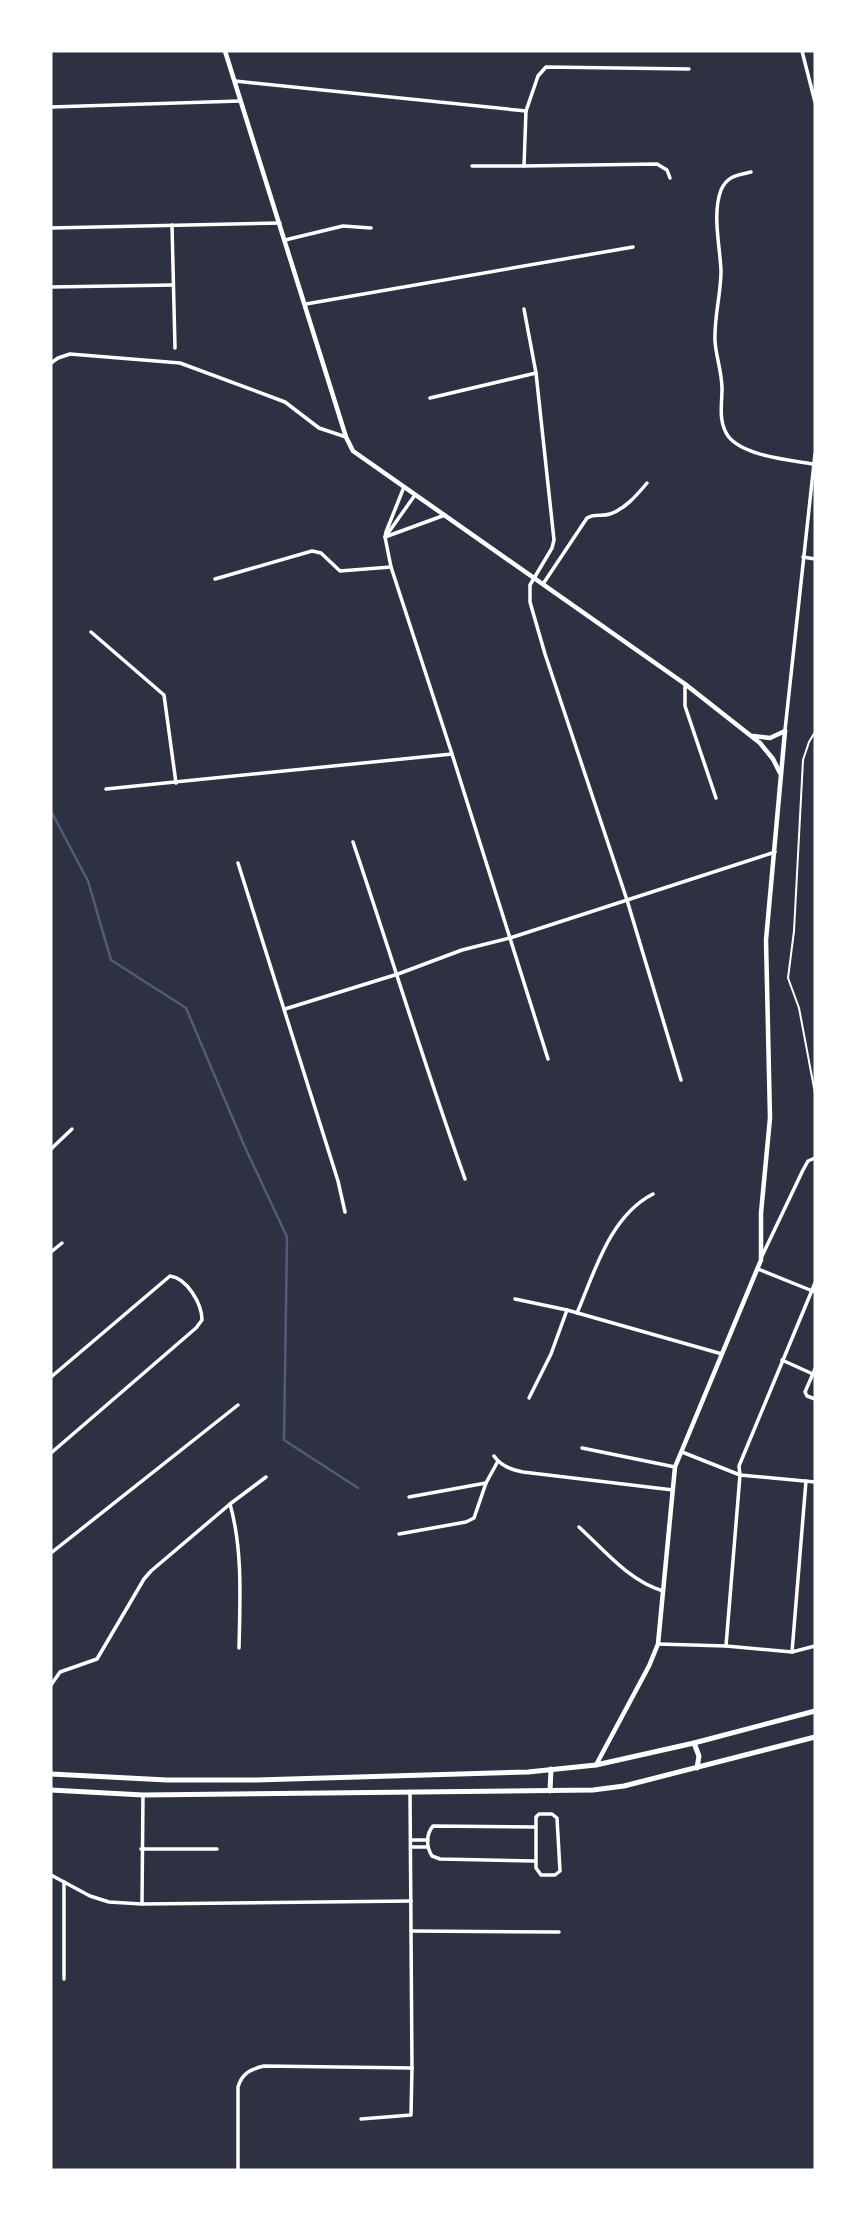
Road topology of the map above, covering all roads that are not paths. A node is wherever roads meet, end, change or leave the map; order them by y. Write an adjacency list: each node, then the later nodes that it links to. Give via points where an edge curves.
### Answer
1 (225, 51): 4 (street)
2 (802, 51): 6 (street)
3 (689, 69): 8 (street, via 546,67 538,76)
4 (234, 80): 5 (street); 8 (street)
5 (240, 101): 7 (street); 13 (street)
6 (815, 102)
7 (51, 107)
8 (526, 111): 10 (street)
9 (472, 166): 10 (street)
10 (524, 166): 12 (street, via 657,164)
11 (751, 172): 29 (street, via 732,176 719,194 721,272 715,342 722,386 721,420 736,443 767,456)
12 (670, 178)
13 (280, 223): 14 (street); 17 (street)
14 (172, 225): 15 (street); 19 (street)
15 (51, 228)
16 (372, 228): 17 (street, via 343,226)
17 (285, 240): 21 (street)
18 (633, 247): 21 (street)
19 (173, 285): 20 (street); 23 (street)
20 (51, 287)
21 (306, 304): 27 (street)
22 (524, 309): 25 (street)
23 (175, 348)
24 (51, 363): 27 (street, via 70,354 172,361 285,402 319,428)
25 (536, 373): 26 (street); 38 (street, via 554,540)
26 (430, 398)
27 (346, 438): 31 (street, via 357,456)
28 (815, 454): 29 (street)
29 (813, 464): 35 (street)
30 (647, 484): 40 (street, via 611,514 587,518)
31 (404, 487): 32 (street); 34 (street)
32 (415, 495): 33 (street); 34 (street)
33 (445, 515): 34 (street); 38 (street)
34 (385, 537): 37 (street)
35 (803, 557): 36 (street); 43 (street)
36 (815, 559)
37 (391, 567): 39 (street, via 340,571 321,553 312,551); 45 (street)
38 (533, 577): 40 (street); 53 (street, via 529,590 534,620)
39 (215, 579)
40 (543, 584): 42 (street)
41 (91, 632): 47 (street, via 164,695)
42 (685, 684): 44 (street); 49 (street, via 685,706)
43 (785, 731): 44 (street, via 770,738); 46 (street)
44 (752, 736): 46 (street, via 774,759)
45 (452, 754): 47 (street); 54 (street)
46 (781, 774): 51 (street)
47 (176, 783): 48 (street)
48 (106, 789)
49 (716, 798)
50 (353, 842): 55 (street)
51 (775, 852): 53 (street); 67 (street, via 766,940 770,1118 761,1201)
52 (238, 863): 56 (street)
53 (626, 900): 54 (street); 58 (street)
54 (510, 937): 55 (street); 57 (street)
55 (398, 974): 56 (street); 62 (street)
56 (285, 1009): 64 (street)
57 (548, 1059)
58 (681, 1080)
59 (72, 1129): 60 (street)
60 (51, 1149)
61 (815, 1158): 67 (street, via 803,1170)
62 (465, 1179)
63 (653, 1194): 73 (street, via 631,1208 614,1232)
64 (345, 1212)
65 (62, 1243): 66 (street)
66 (51, 1252)
67 (761, 1260): 68 (street)
68 (758, 1269): 70 (street); 74 (street)
69 (815, 1283): 70 (street)
70 (814, 1291): 75 (street)
71 (515, 1299): 72 (street)
72 (567, 1310): 73 (street); 79 (street)
73 (578, 1313): 74 (street)
74 (722, 1354): 84 (street)
75 (782, 1360): 77 (street); 88 (street, via 741,1457)
76 (815, 1369): 77 (street)
77 (814, 1375): 80 (street, via 805,1392)
78 (51, 1377): 83 (street, via 170,1276 184,1282 199,1306 202,1320 196,1328)
79 (529, 1398)
80 (815, 1399)
81 (238, 1405): 98 (street)
82 (582, 1448): 87 (street)
83 (51, 1452)
84 (682, 1452): 87 (street); 88 (street)
85 (494, 1456): 86 (street)
86 (498, 1461): 92 (street); 93 (street, via 511,1470 533,1474)
87 (675, 1467): 93 (street)
88 (740, 1475): 90 (street); 101 (street)
89 (266, 1477): 95 (street)
90 (806, 1481): 91 (street); 104 (street)
91 (815, 1482)
92 (486, 1483): 94 (street); 97 (street, via 474,1518)
93 (673, 1490): 99 (street)
94 (409, 1497)
95 (230, 1504): 103 (street, via 240,1576); 105 (street, via 144,1579 97,1659 60,1672)
96 (579, 1527): 99 (street, via 626,1571)
97 (400, 1534)
98 (51, 1553)
99 (665, 1591): 100 (street)
100 (658, 1644): 101 (street); 109 (street)
101 (726, 1646): 104 (street)
102 (815, 1646): 104 (street)
103 (239, 1648)
104 (792, 1652)
105 (51, 1685)
106 (815, 1711): 108 (main road)
107 (815, 1737): 112 (main road)
108 (694, 1743): 110 (main road); 112 (main road, via 699,1756)
109 (606, 1747): 110 (street); 111 (street)
110 (611, 1762): 111 (main road)
111 (596, 1765): 113 (main road)
112 (696, 1768): 117 (main road, via 624,1786)
113 (551, 1769): 115 (main road); 117 (main road)
114 (51, 1774): 115 (main road)
115 (65, 1783): 116 (main road); 119 (main road)
116 (51, 1790)
117 (550, 1791): 118 (main road)
118 (410, 1792): 119 (main road); 121 (street)
119 (143, 1795): 125 (street)
120 (536, 1827): 122 (street, via 433,1826); 127 (street); 127 (street, via 539,1814 557,1818 559,1873 539,1874)
121 (411, 1840): 122 (street); 123 (street)
122 (428, 1840): 124 (street)
123 (411, 1847): 124 (street); 130 (street)
124 (428, 1847): 127 (street, via 432,1856 440,1859)
125 (141, 1849): 126 (street); 131 (street)
126 (217, 1849)
127 (535, 1861)
128 (51, 1875): 129 (street)
129 (64, 1882): 131 (street, via 109,1902); 134 (street)
130 (411, 1901): 131 (street); 132 (street)
131 (142, 1904)
132 (411, 1931): 133 (street); 135 (street)
133 (559, 1932)
134 (64, 1979)
135 (412, 2068): 136 (street, via 411,2115); 137 (street, via 264,2066 247,2072 238,2087)
136 (361, 2119)
137 (238, 2170)

